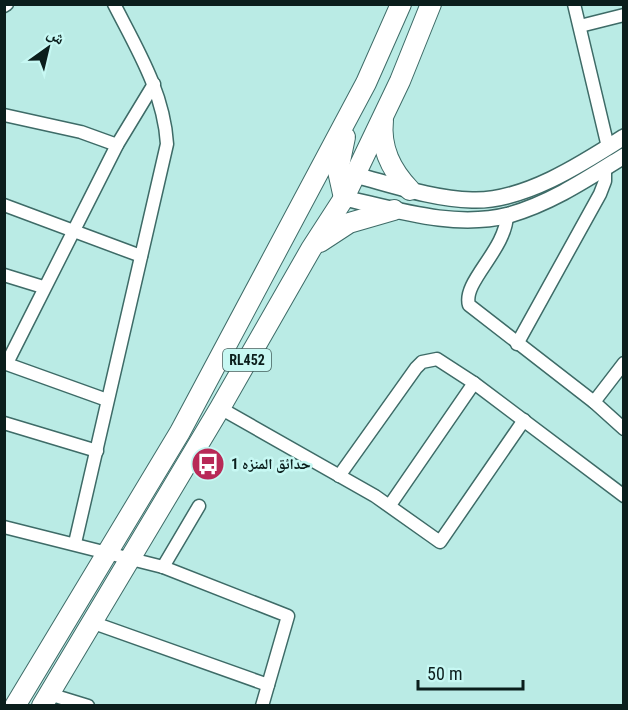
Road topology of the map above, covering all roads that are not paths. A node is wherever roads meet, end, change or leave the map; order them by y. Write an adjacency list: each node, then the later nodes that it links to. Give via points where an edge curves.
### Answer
1 (114, 4): 7 (street)
2 (401, 4): 9 (highway, RL452)
3 (431, 4): 10 (highway, RL452)
4 (574, 4): 6 (street)
5 (624, 15): 6 (street)
6 (580, 26): 13 (street)
7 (154, 84): 12 (street); 25 (street, via 166,122 167,144)
8 (4, 115): 12 (street, via 81,132)
9 (348, 116): 16 (highway); 17 (highway, RL452)
10 (384, 116): 16 (highway, RL452); 18 (highway, via 387,157)
11 (624, 137): 13 (street)
12 (117, 145): 23 (street)
13 (608, 147): 18 (street, via 511,196 473,201)
14 (622, 159): 15 (street)
15 (605, 168): 22 (street, via 548,200); 28 (street, via 600,195)
16 (347, 173): 17 (highway, via 326,173); 18 (street); 19 (highway, RL452)
17 (315, 180): 45 (highway, RL452, via 180,432)
18 (410, 190)
19 (345, 198): 21 (street); 24 (highway, RL452)
20 (4, 205): 23 (street)
21 (394, 210): 22 (street, via 461,219); 24 (highway, via 349,223)
22 (507, 215): 28 (street, via 502,240 470,287 467,299 469,305)
23 (72, 230): 25 (street); 27 (street)
24 (311, 249): 34 (highway, RL452)
25 (141, 256): 32 (street)
26 (4, 275): 27 (street)
27 (43, 287): 29 (street)
28 (517, 344): 33 (street)
29 (6, 363): 32 (street)
30 (624, 363): 33 (street)
31 (474, 382): 35 (street); 39 (street, via 437,359 422,362); 41 (street)
32 (107, 400): 38 (street)
33 (594, 402): 37 (street)
34 (220, 408): 39 (street); 46 (highway, RL452)
35 (524, 420): 40 (street); 41 (street, via 440,542)
36 (4, 423): 38 (street)
37 (624, 429)
38 (97, 451): 44 (street)
39 (339, 476): 41 (street)
40 (624, 496)
41 (390, 505)
42 (199, 506): 47 (street)
43 (4, 527): 44 (street)
44 (75, 543): 45 (street)
45 (106, 552): 46 (street); 51 (highway, RL452)
46 (129, 558): 47 (street); 48 (highway, RL452)
47 (163, 567): 49 (street, via 288,615)
48 (91, 622): 49 (street); 50 (highway, RL452)
49 (268, 686): 53 (street)
50 (46, 700): 52 (street)
51 (15, 705)
52 (88, 705)
53 (262, 705)

